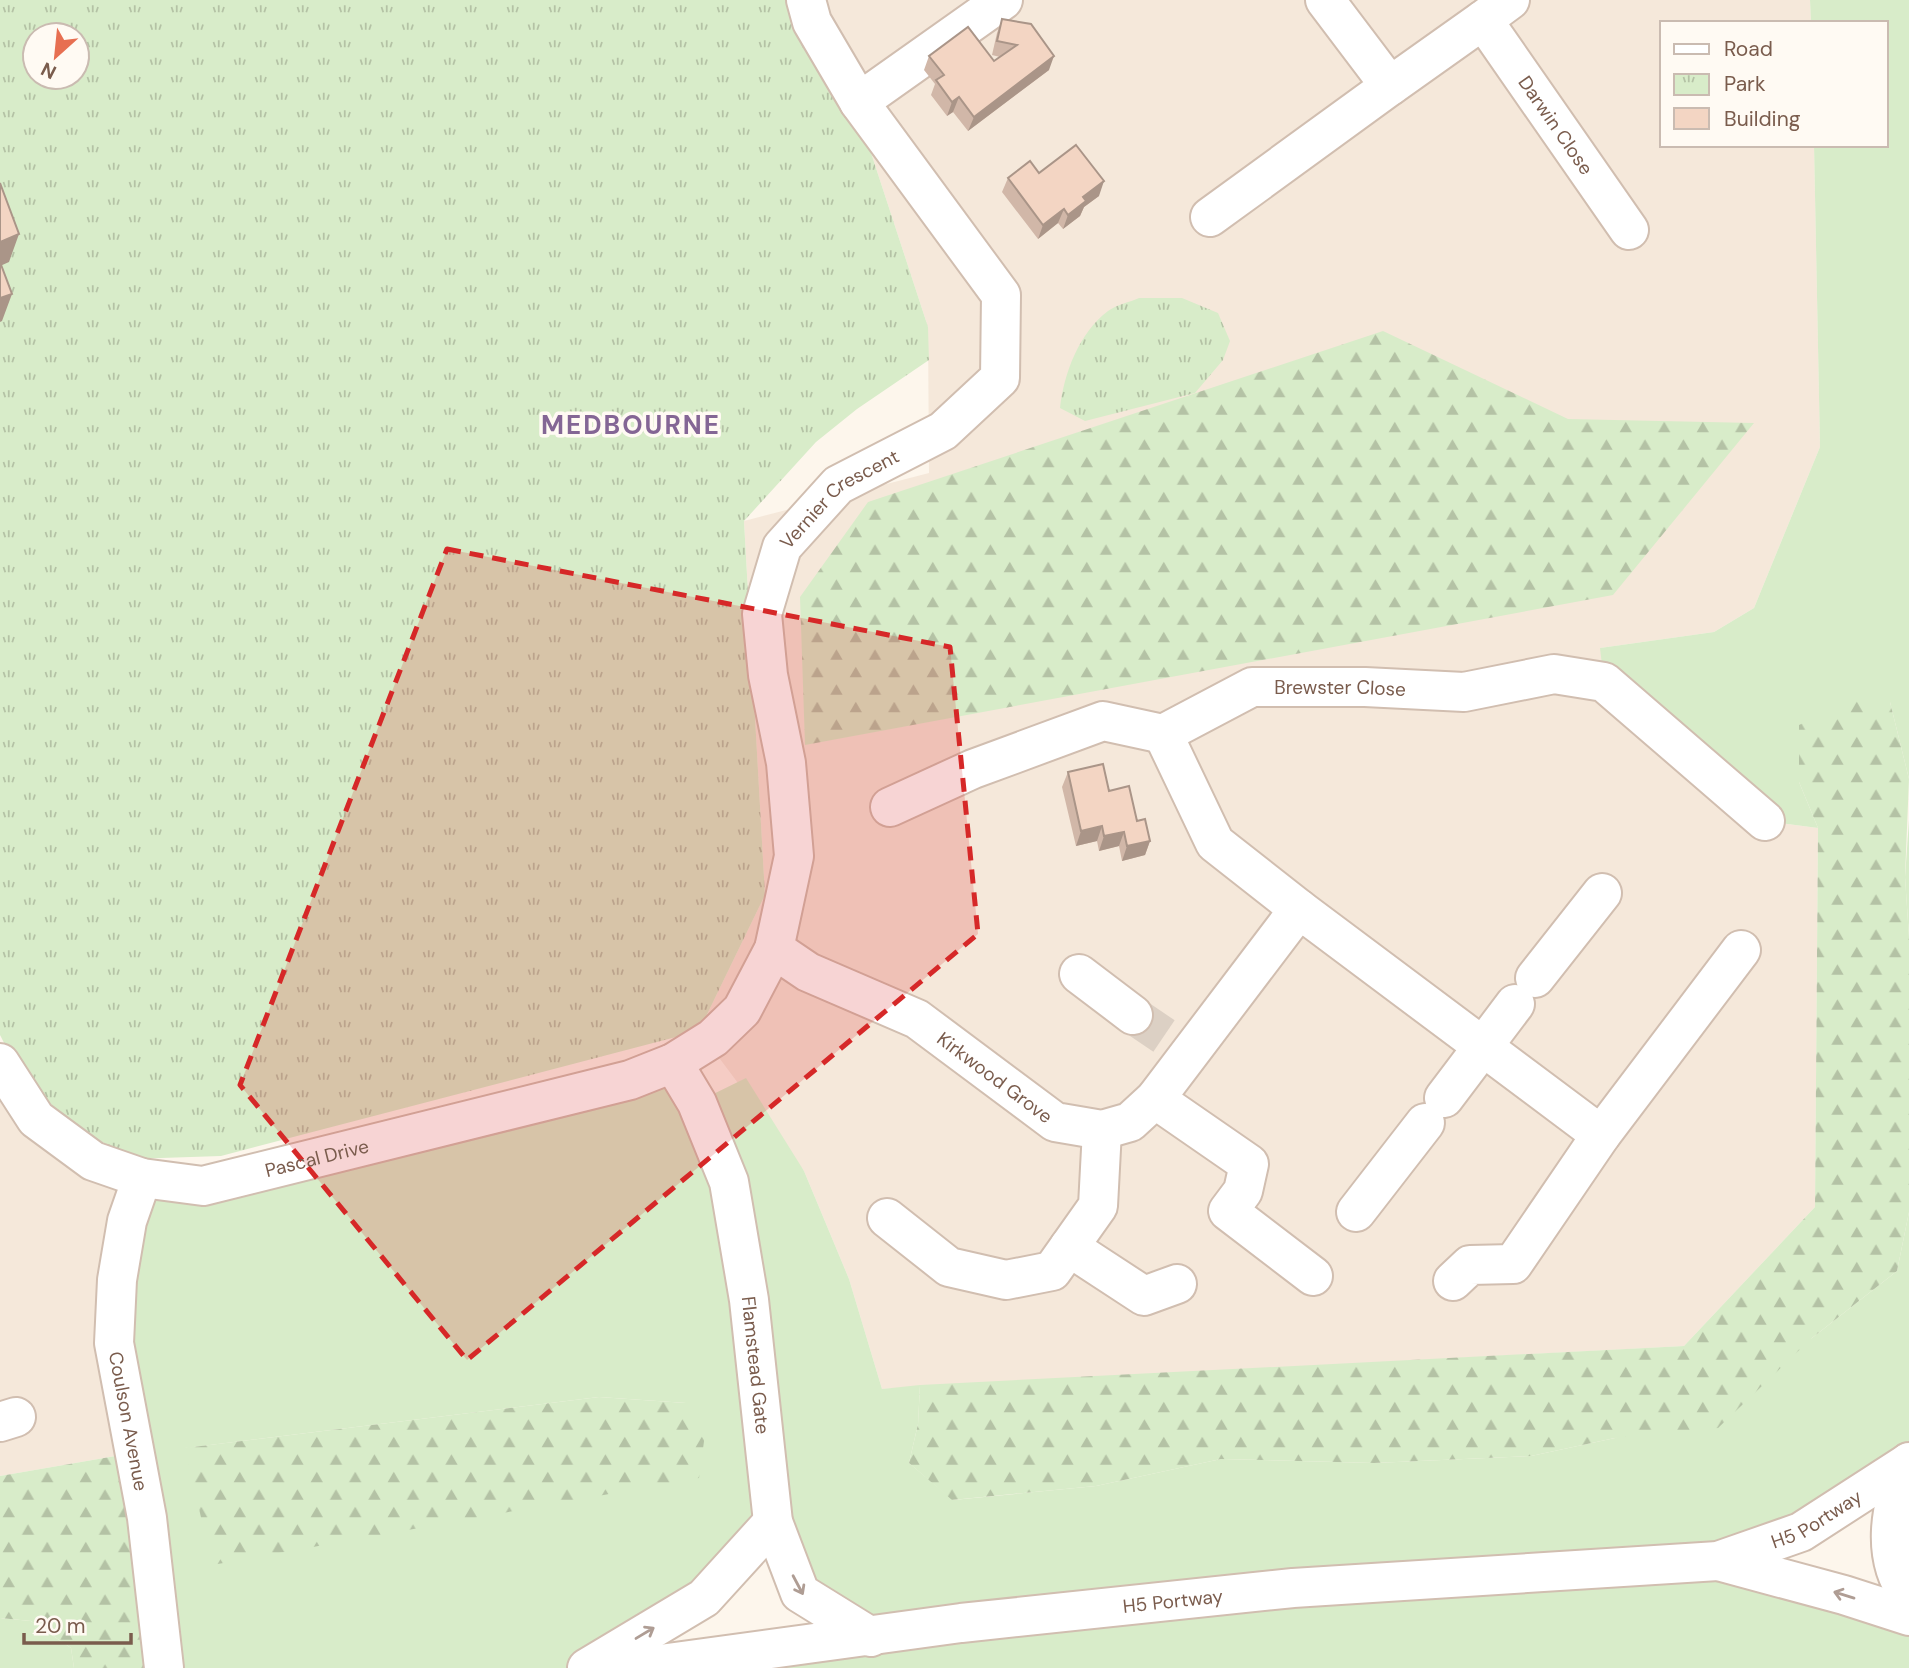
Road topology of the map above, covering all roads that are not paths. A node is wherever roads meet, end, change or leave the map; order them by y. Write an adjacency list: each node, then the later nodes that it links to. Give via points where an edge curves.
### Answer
1 (806, 0): 6 (street, Vernier Crescent, via 812,22)
2 (1003, 0): 6 (street)
3 (1325, 0): 5 (street)
4 (1497, 10): 5 (street, Darwin Close); 8 (street, Darwin Close)
5 (1390, 86): 7 (street, Darwin Close)
6 (859, 102): 14 (street, Vernier Crescent, via 1001,295 1000,378 943,431 838,485 782,547 762,614 768,675 786,763 793,856)
7 (1210, 217)
8 (1629, 230)
9 (1164, 734): 10 (street, via 1103,721 973,769); 11 (street, Brewster Close, via 1252,687 1464,692 1554,674 1604,682); 13 (street, via 1215,843)
10 (890, 807)
11 (1765, 821)
12 (1602, 892): 18 (street)
13 (1299, 909): 18 (street); 21 (street, via 1177,1045)
14 (774, 949): 20 (street, Vernier Crescent, via 742,1010 713,1038); 22 (street, Kirkwood Grove, via 808,972 917,1020 1055,1122)
15 (1741, 950): 23 (street)
16 (1079, 974): 17 (street)
17 (1133, 1015)
18 (1484, 1046): 23 (street); 25 (street)
19 (0, 1063): 24 (street, Pascal Drive, via 36,1119 93,1161)
20 (673, 1063): 24 (street, Pascal Drive, via 630,1080 203,1186); 32 (street, Flamstead Gate, via 697,1102 729,1182 749,1300)
21 (1154, 1099): 22 (street, via 1130,1122); 28 (street, via 1249,1164 1243,1191 1228,1211)
22 (1102, 1130): 27 (street, via 1098,1206)
23 (1601, 1135): 29 (street, via 1513,1265 1470,1265)
24 (142, 1178): 38 (street, Coulson Avenue, via 127,1222 117,1279 114,1343 147,1518)
25 (1356, 1212)
26 (887, 1218): 27 (street, via 949,1267 1006,1280 1052,1271)
27 (1069, 1247): 30 (street, via 1144,1296)
28 (1313, 1276)
29 (1453, 1281)
30 (1177, 1284)
31 (1909, 1463): 33 (street, H5 Portway, via 1801,1532); 34 (street, via 1892,1504 1891,1546)
32 (773, 1522): 36 (street, Flamstead Gate, one-way to 36, via 800,1593); 39 (street, one-way to 32, via 704,1598)
33 (1718, 1561): 35 (street, H5 Portway, one-way to 33); 36 (street, H5 Portway, via 1293,1588 961,1623)
34 (1909, 1596)
35 (1909, 1616)
36 (871, 1637): 37 (street, H5 Portway)
37 (724, 1661): 40 (street, H5 Portway)
38 (164, 1668)
39 (587, 1668)
40 (631, 1668)

